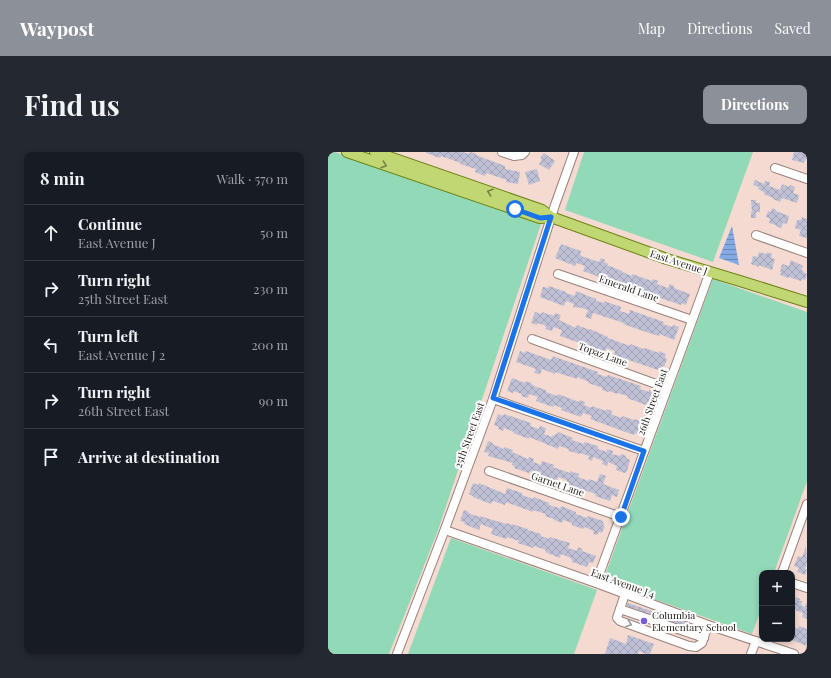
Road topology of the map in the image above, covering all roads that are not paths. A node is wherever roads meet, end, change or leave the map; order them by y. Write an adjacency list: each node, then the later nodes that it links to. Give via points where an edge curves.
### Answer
1 (347, 152): 8 (main road, East Avenue J, one-way to 8, via 540,218)
2 (375, 152): 8 (main road, East Avenue J, one-way to 2, via 542,210)
3 (502, 152): 5 (street, via 514,156)
4 (574, 152): 8 (street, 25th Street East)
5 (524, 154)
6 (775, 168): 7 (street)
7 (807, 179)
8 (551, 217): 11 (main road, East Avenue J); 17 (street, 25th Street East)
9 (756, 235): 10 (street)
10 (807, 253)
11 (710, 272): 13 (main road, East Avenue J); 14 (street, 26th Street East)
12 (558, 274): 14 (street, Emerald Lane)
13 (807, 302)
14 (692, 320): 16 (street, 26th Street East)
15 (532, 340): 16 (street, Topaz Lane)
16 (668, 388): 18 (street, 26th Street East)
17 (493, 398): 18 (street); 22 (street, 25th Street East)
18 (644, 451): 21 (street, 26th Street East)
19 (489, 471): 21 (street, Garnet Lane)
20 (807, 504): 23 (street)
21 (621, 517): 24 (street, 26th Street East)
22 (445, 530): 24 (street, East Avenue J 4); 32 (street, 25th Street East)
23 (783, 570)
24 (596, 584): 27 (street, East Avenue J 4)
25 (795, 584): 26 (street)
26 (807, 588)
27 (625, 594): 28 (street); 29 (street, East Avenue J 4)
28 (620, 609): 30 (street); 30 (street, one-way to 30, via 617,618 620,621 689,646 696,647)
29 (708, 625): 30 (street); 31 (street, East Avenue J 4)
30 (704, 638)
31 (756, 641): 33 (street); 34 (street, East Avenue J 4)
32 (397, 654)
33 (751, 654)
34 (794, 654)

